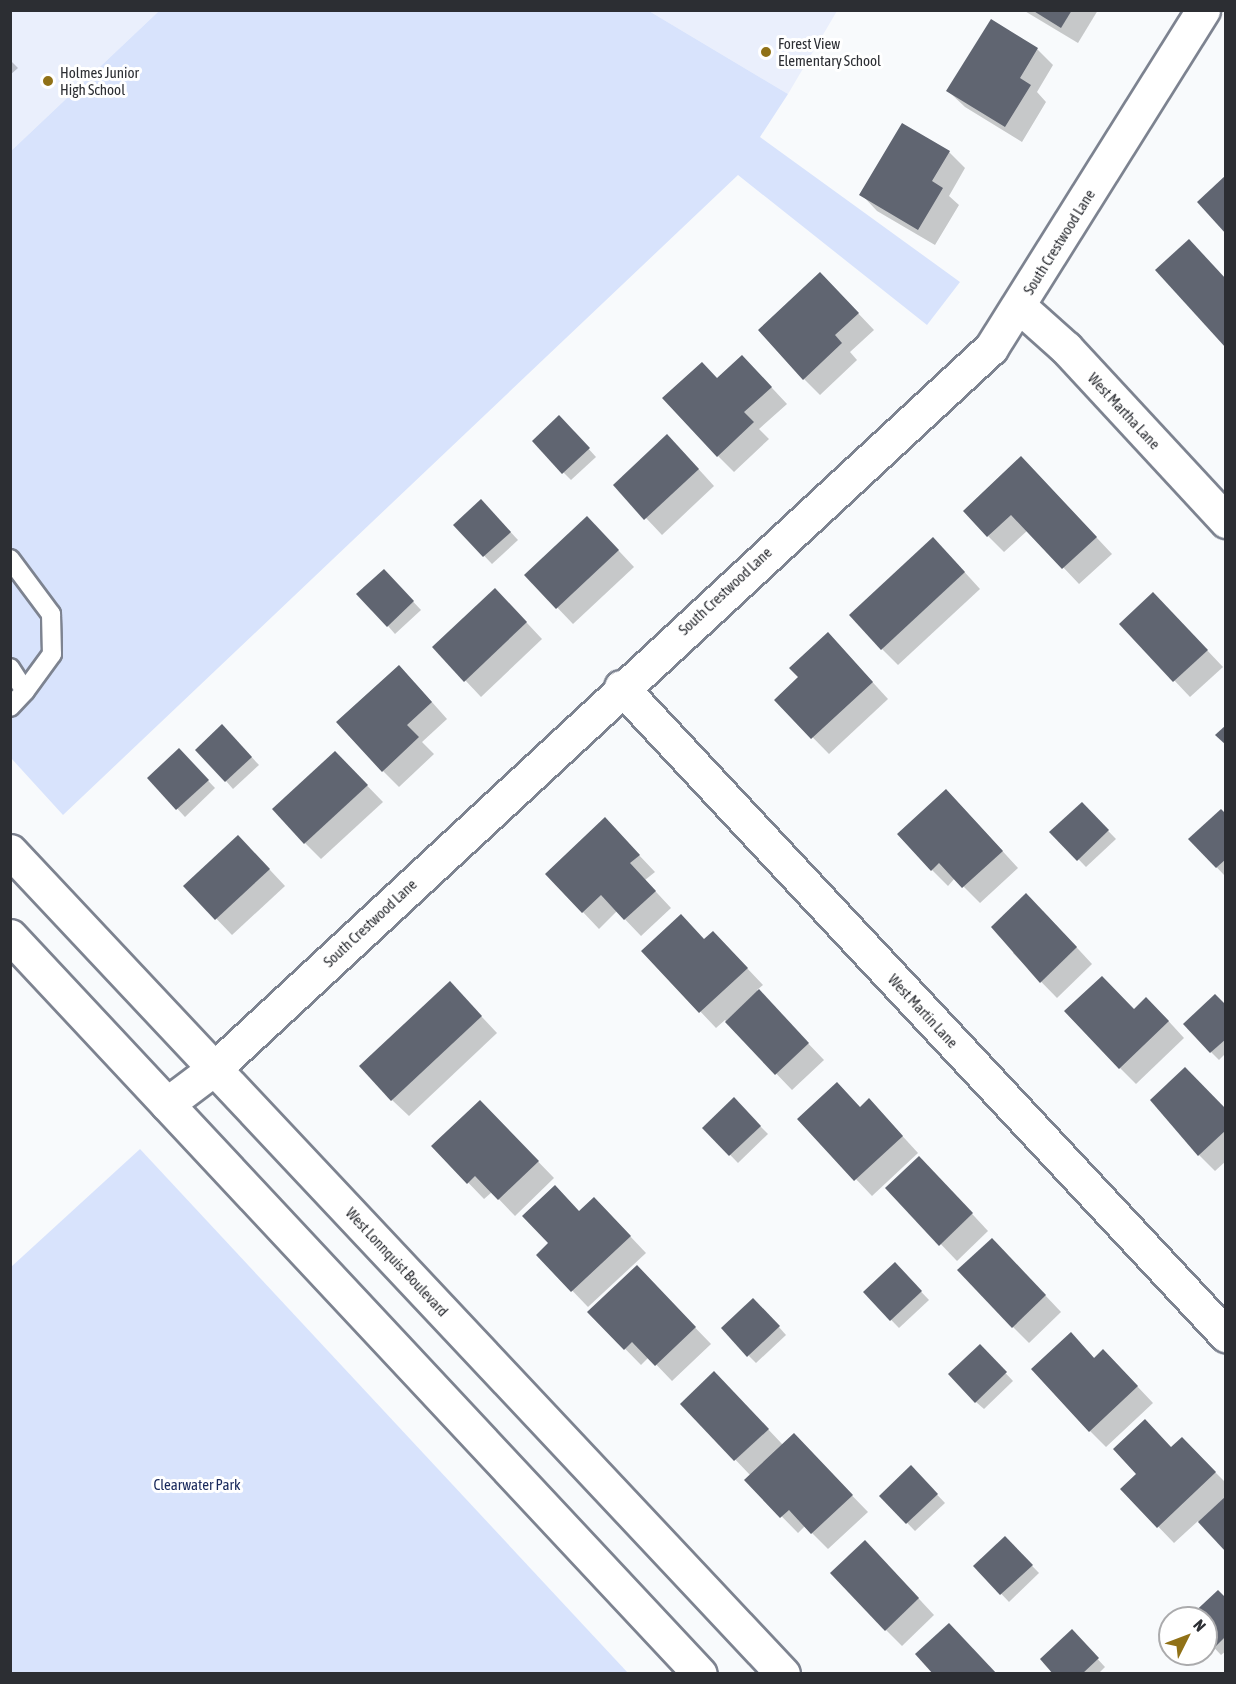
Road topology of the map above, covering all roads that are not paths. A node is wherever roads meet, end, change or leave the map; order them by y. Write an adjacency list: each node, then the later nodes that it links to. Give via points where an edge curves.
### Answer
1 (1203, 10): 2 (street, South Crestwood Lane)
2 (1019, 306): 3 (street, West Martha Lane, via 1066,348); 6 (street, South Crestwood Lane, via 991,348)
3 (1226, 521)
4 (10, 559): 7 (lane, via 51,614 52,654)
5 (10, 668): 7 (lane)
6 (621, 687): 11 (street, South Crestwood Lane); 13 (street, West Martin Lane)
7 (25, 691): 8 (lane)
8 (10, 707)
9 (10, 851): 11 (street, West Lonnquist Boulevard)
10 (10, 936): 12 (street)
11 (215, 1068): 12 (street, South Crestwood Lane); 15 (street, West Lonnquist Boulevard)
12 (167, 1104): 14 (street)
13 (1226, 1335)
14 (700, 1674)
15 (783, 1674)

